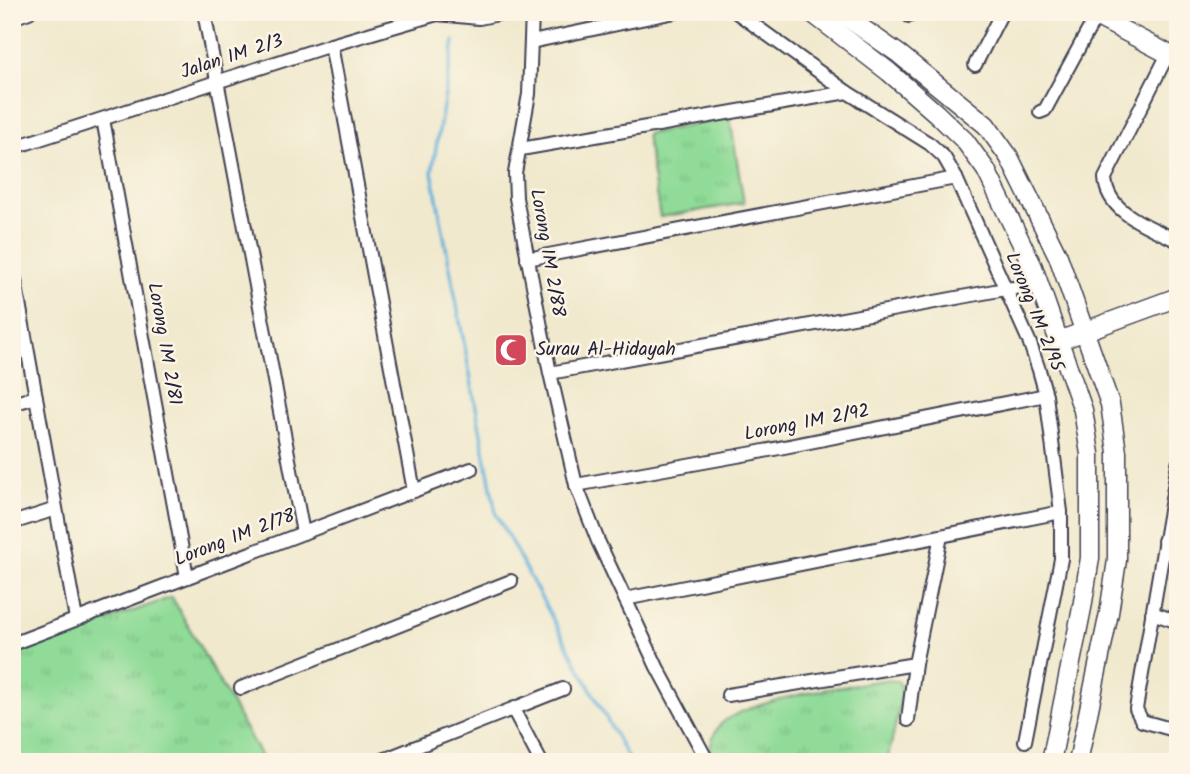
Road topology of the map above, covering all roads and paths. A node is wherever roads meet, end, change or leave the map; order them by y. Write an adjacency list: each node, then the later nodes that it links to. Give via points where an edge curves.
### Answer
1 (29, 12): 12 (street)
2 (204, 12): 17 (street)
3 (508, 12): 10 (street, Jalan IM 2/3, via 479,18)
4 (533, 12): 13 (street, Lorong IM 2/88)
5 (675, 12): 13 (street)
6 (736, 12): 18 (street, Lorong IM 2/95)
7 (811, 12): 28 (street, via 889,72 965,141 986,170)
8 (839, 12): 31 (street, via 986,125 1009,157 1058,256)
9 (1002, 12): 16 (street)
10 (437, 13): 14 (street, Jalan IM 2/3)
11 (1092, 14): 15 (street); 19 (street)
12 (12, 18)
13 (531, 42): 22 (street, Lorong IM 2/88)
14 (331, 46): 17 (street, Jalan IM 2/3); 40 (street)
15 (1173, 56): 24 (street, via 1105,178 1113,202)
16 (975, 65)
17 (219, 82): 20 (street, Jalan IM 2/3); 44 (street)
18 (847, 92): 22 (street); 23 (street, Lorong IM 2/95, via 930,144)
19 (1040, 112)
20 (103, 119): 21 (street, Jalan IM 2/3); 48 (street, Lorong IM 2/81)
21 (12, 148)
22 (521, 149): 25 (street, Lorong IM 2/88, via 515,173 516,198)
23 (956, 178): 25 (street); 29 (street, Lorong IM 2/95)
24 (1178, 241)
25 (527, 259): 33 (street, Lorong IM 2/88)
26 (12, 264): 27 (street)
27 (14, 281): 35 (street)
28 (1040, 285): 29 (street); 32 (street)
29 (1005, 289): 33 (street); 34 (street, Lorong IM 2/95, via 1029,341)
30 (1178, 297): 31 (street)
31 (1086, 331): 32 (street); 68 (street, via 1110,404 1115,440 1117,560)
32 (1060, 340): 67 (street, via 1083,410 1090,454 1090,558)
33 (550, 373): 39 (street, Lorong IM 2/88)
34 (1046, 395): 39 (street, Lorong IM 2/92); 42 (street, Lorong IM 2/95)
35 (36, 397): 36 (street); 41 (street)
36 (12, 404)
37 (1177, 467): 46 (street)
38 (471, 469): 40 (street, Lorong IM 2/78)
39 (576, 485): 50 (street, Lorong IM 2/88)
40 (414, 491): 44 (street, Lorong IM 2/78)
41 (56, 509): 43 (street); 52 (street)
42 (1061, 512): 45 (street); 62 (street, Lorong IM 2/95, via 1061,558)
43 (12, 523)
44 (303, 533): 48 (street, Lorong IM 2/78)
45 (941, 536): 50 (street); 55 (street)
46 (1164, 541): 47 (street); 51 (street)
47 (1178, 546)
48 (187, 577): 52 (street, Lorong IM 2/78)
49 (511, 581): 56 (street)
50 (625, 599): 66 (street, Lorong IM 2/88)
51 (1152, 613): 53 (street); 61 (street, via 1136,709 1139,717 1150,723)
52 (76, 620): 54 (street, Lorong IM 2/78)
53 (1178, 622)
54 (12, 644)
55 (915, 664): 58 (street); 60 (street)
56 (241, 688)
57 (563, 689): 59 (street)
58 (729, 695)
59 (513, 709): 63 (street); 65 (street)
60 (908, 720)
61 (1178, 731)
62 (1025, 741)
63 (407, 757): 64 (street)
64 (378, 762)
65 (541, 762)
66 (708, 762)
67 (1051, 762)
68 (1078, 762)

